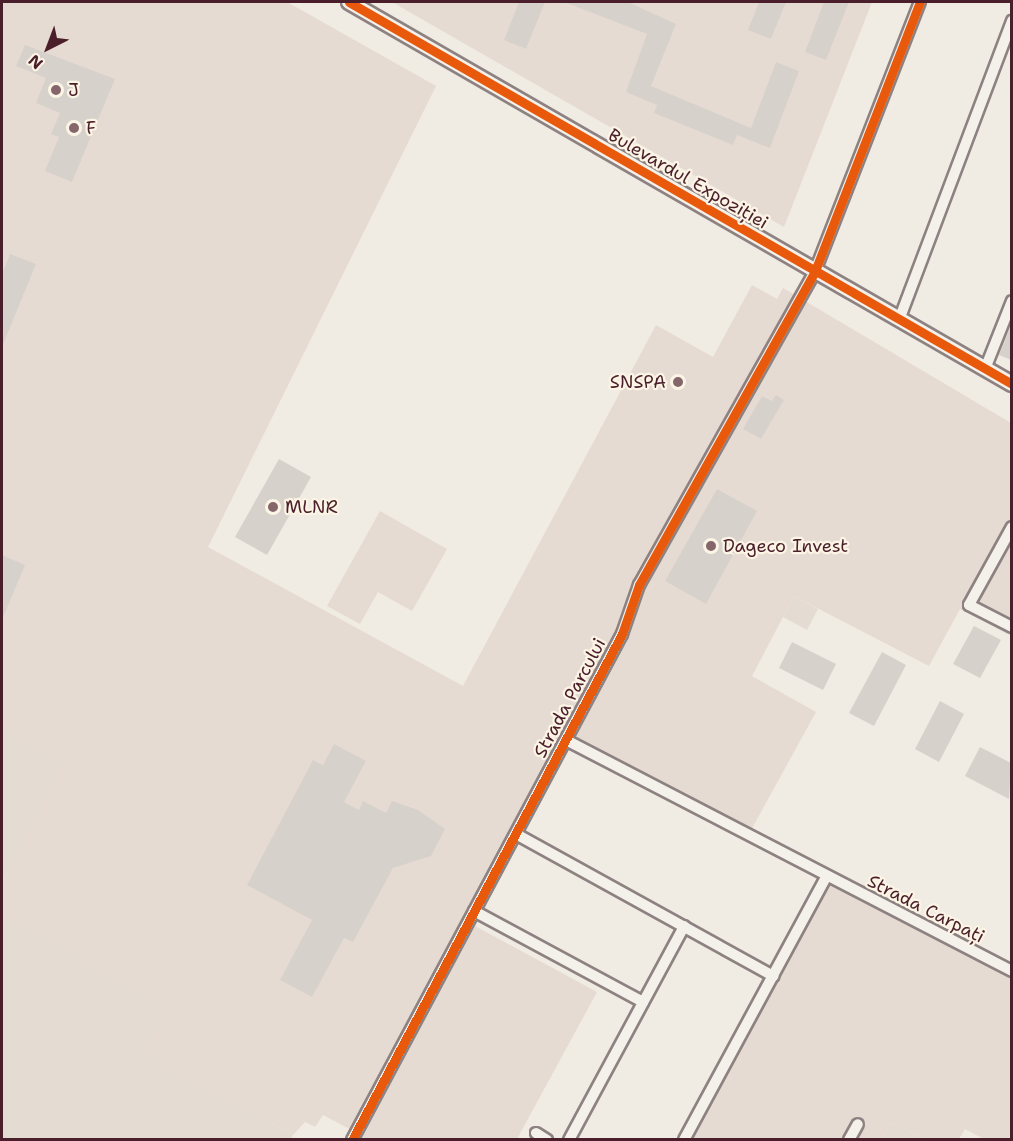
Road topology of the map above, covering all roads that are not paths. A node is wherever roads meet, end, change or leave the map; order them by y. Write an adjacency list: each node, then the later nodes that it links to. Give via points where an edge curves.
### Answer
1 (349, 2): 4 (street, Bulevardul Expoziției)
2 (920, 2): 4 (street, Strada Parcului)
3 (1011, 21): 6 (street)
4 (815, 272): 6 (street, Bulevardul Expoziției); 11 (street, Strada Parcului, via 639,585 622,634)
5 (1011, 302): 7 (street)
6 (899, 320): 7 (street, Bulevardul Expoziției)
7 (985, 369): 8 (street, Bulevardul Expoziției)
8 (1011, 384)
9 (1011, 527): 10 (street, via 969,604)
10 (1011, 627)
11 (566, 740): 12 (street, Strada Parcului); 13 (street, Strada Parcului)
12 (516, 834): 14 (street, Strada Parcului); 15 (street)
13 (826, 877): 16 (street, Strada Carpați); 17 (street)
14 (474, 911): 18 (street); 21 (street, Strada Parcului)
15 (684, 926): 17 (street); 18 (street)
16 (1011, 971)
17 (773, 976): 24 (street)
18 (643, 1002): 23 (street)
19 (858, 1124): 25 (street)
20 (536, 1133): 22 (street)
21 (352, 1140)
22 (547, 1140)
23 (569, 1140)
24 (684, 1140)
25 (849, 1140)

